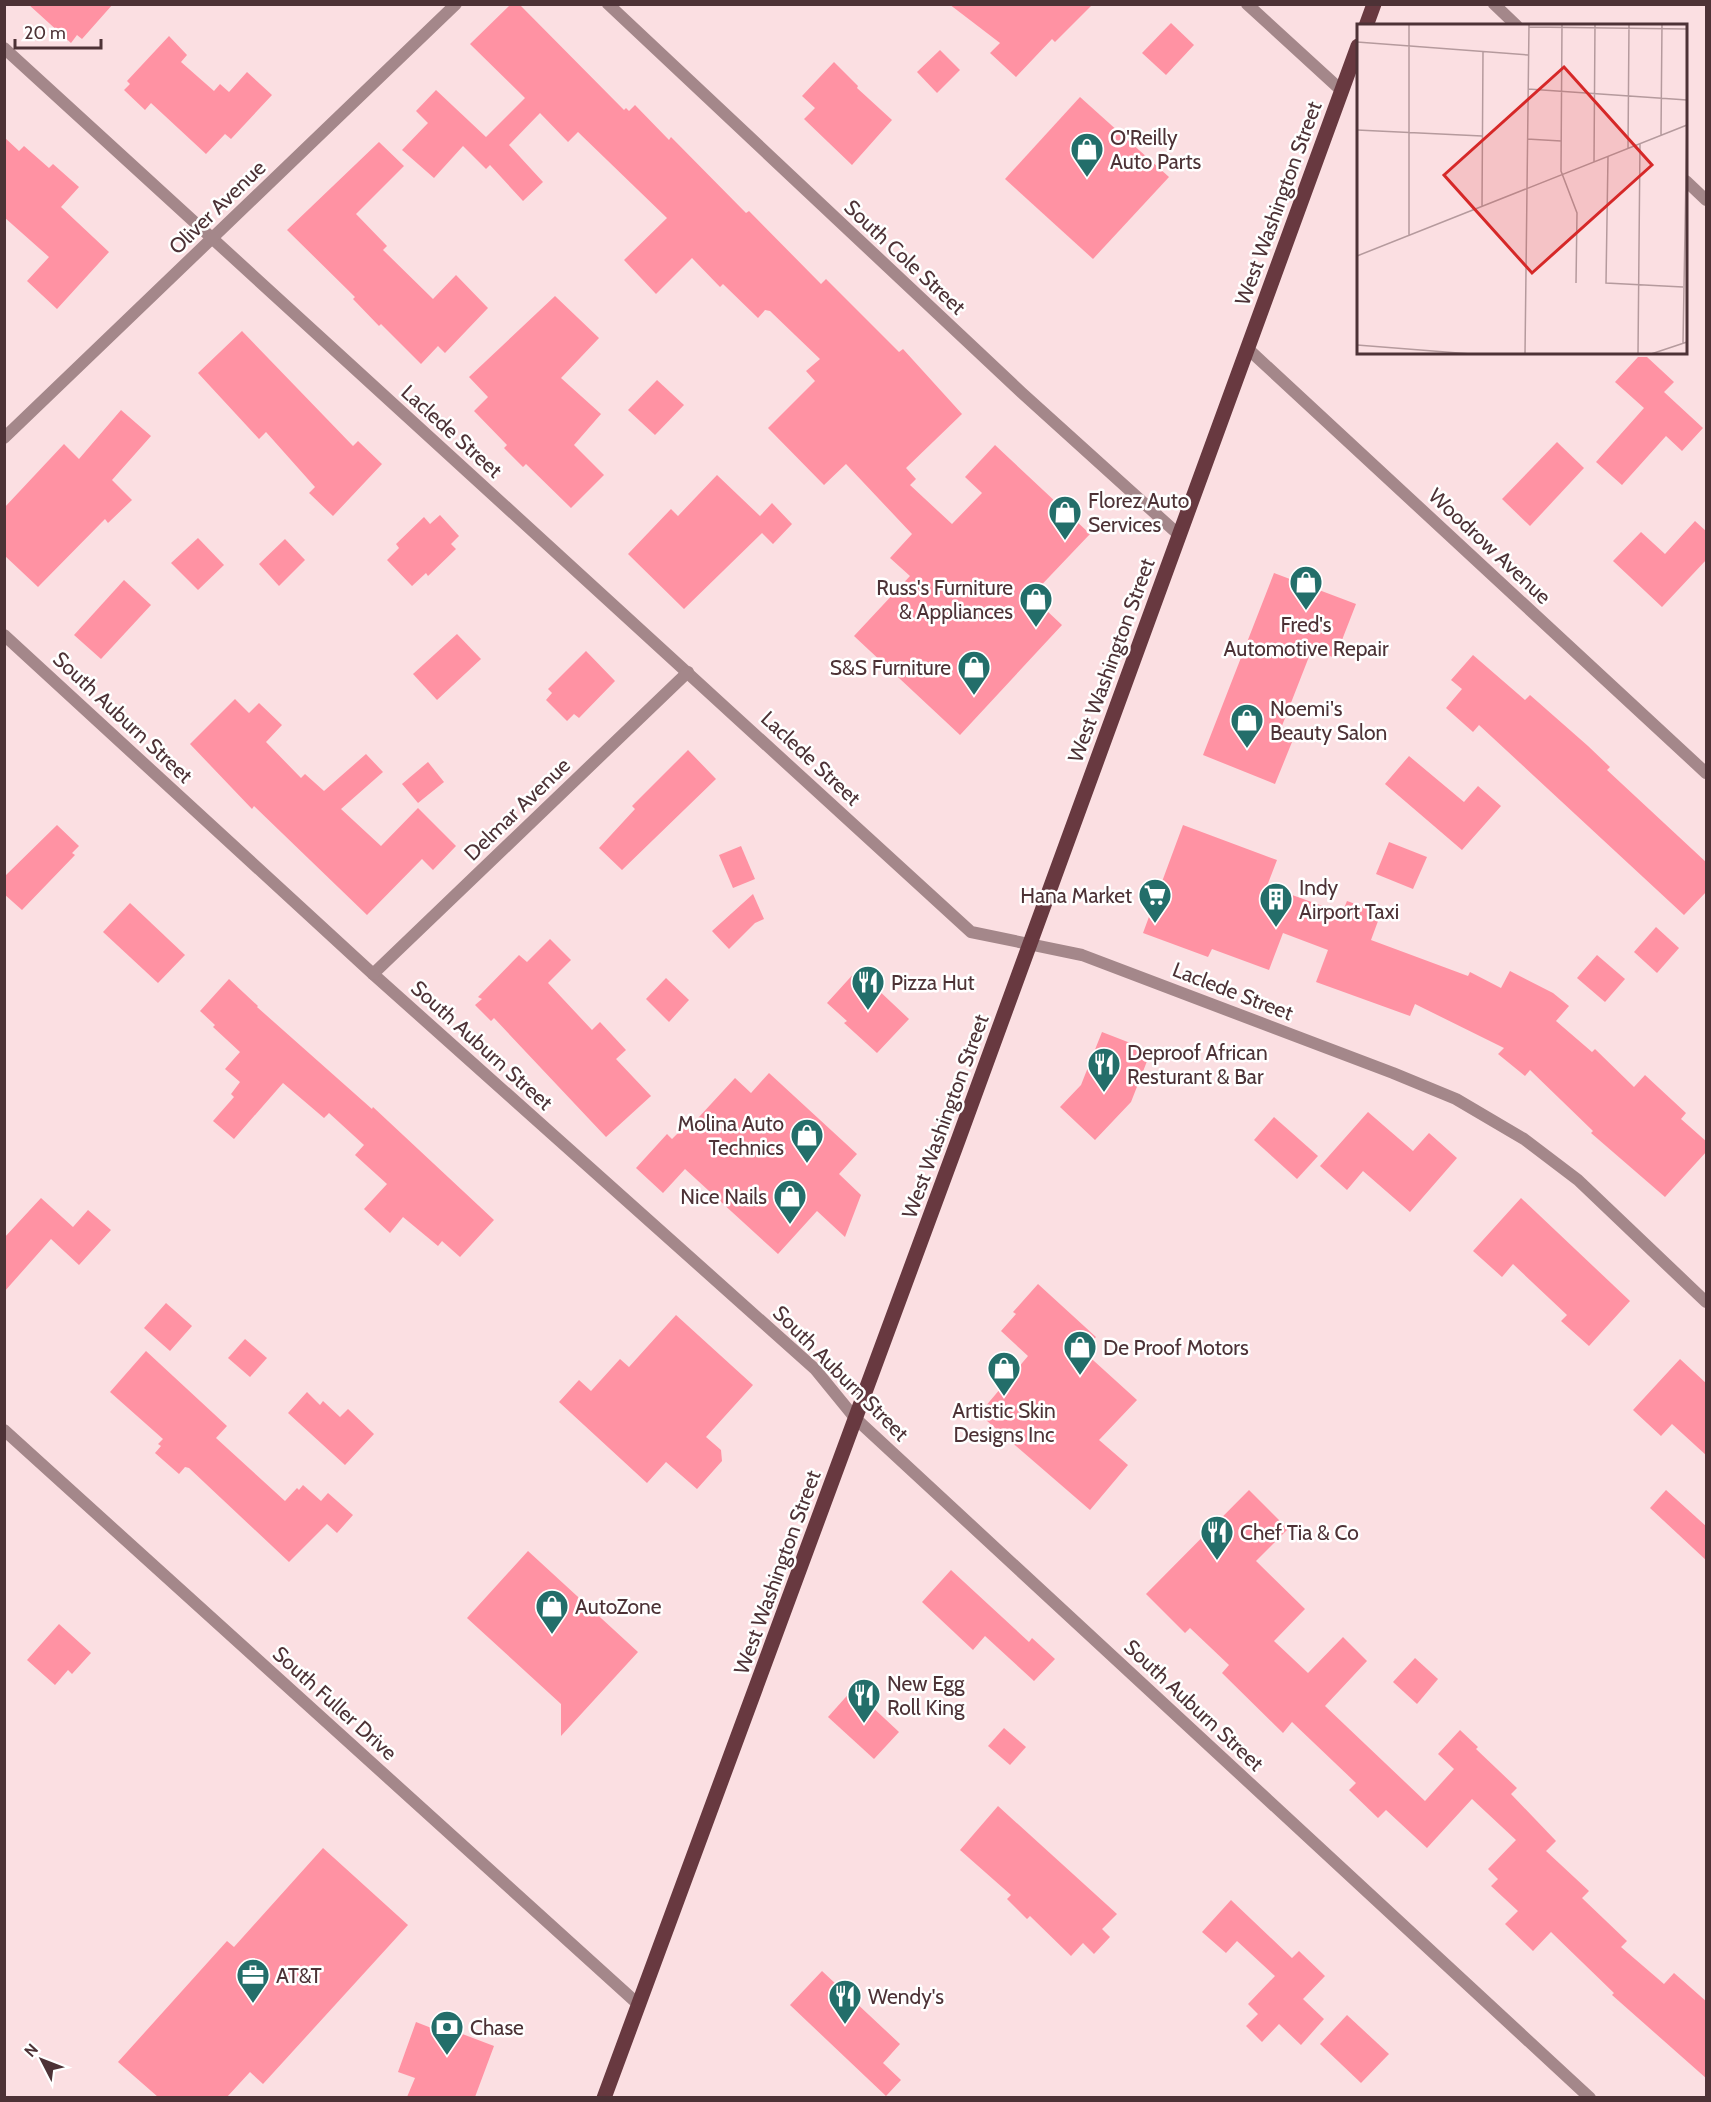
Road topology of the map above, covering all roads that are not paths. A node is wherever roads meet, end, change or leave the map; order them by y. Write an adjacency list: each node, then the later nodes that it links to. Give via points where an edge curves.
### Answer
1 (456, 4): 13 (street, Oliver Avenue)
2 (608, 4): 16 (street, South Cole Street)
3 (1247, 4): 10 (street)
4 (1374, 4): 6 (main road)
5 (1494, 4): 7 (street)
6 (1367, 24)
7 (1514, 24)
8 (4, 48): 13 (street, Laclede Street)
9 (1357, 51): 10 (main road, West Washington Street)
10 (1342, 92): 14 (main road, West Washington Street)
11 (1687, 182): 12 (street)
12 (1707, 200)
13 (212, 239): 15 (street, Oliver Avenue); 18 (street, Laclede Street)
14 (1247, 348): 16 (main road, West Washington Street); 19 (street, Woodrow Avenue)
15 (4, 438)
16 (1178, 534): 20 (main road, West Washington Street)
17 (4, 635): 21 (street, South Auburn Street)
18 (688, 672): 20 (street, Laclede Street, via 971,932); 21 (street, Delmar Avenue)
19 (1707, 773)
20 (1031, 945): 22 (street, Laclede Street, via 1082,955 1456,1099 1524,1139 1578,1180); 23 (main road, West Washington Street)
21 (373, 974): 23 (street, South Auburn Street, via 815,1369)
22 (1707, 1302)
23 (855, 1418): 25 (main road, West Washington Street); 27 (street, South Auburn Street)
24 (4, 1430): 25 (street, South Fuller Drive)
25 (639, 2005): 26 (main road, West Washington Street)
26 (604, 2097)
27 (1590, 2097)

